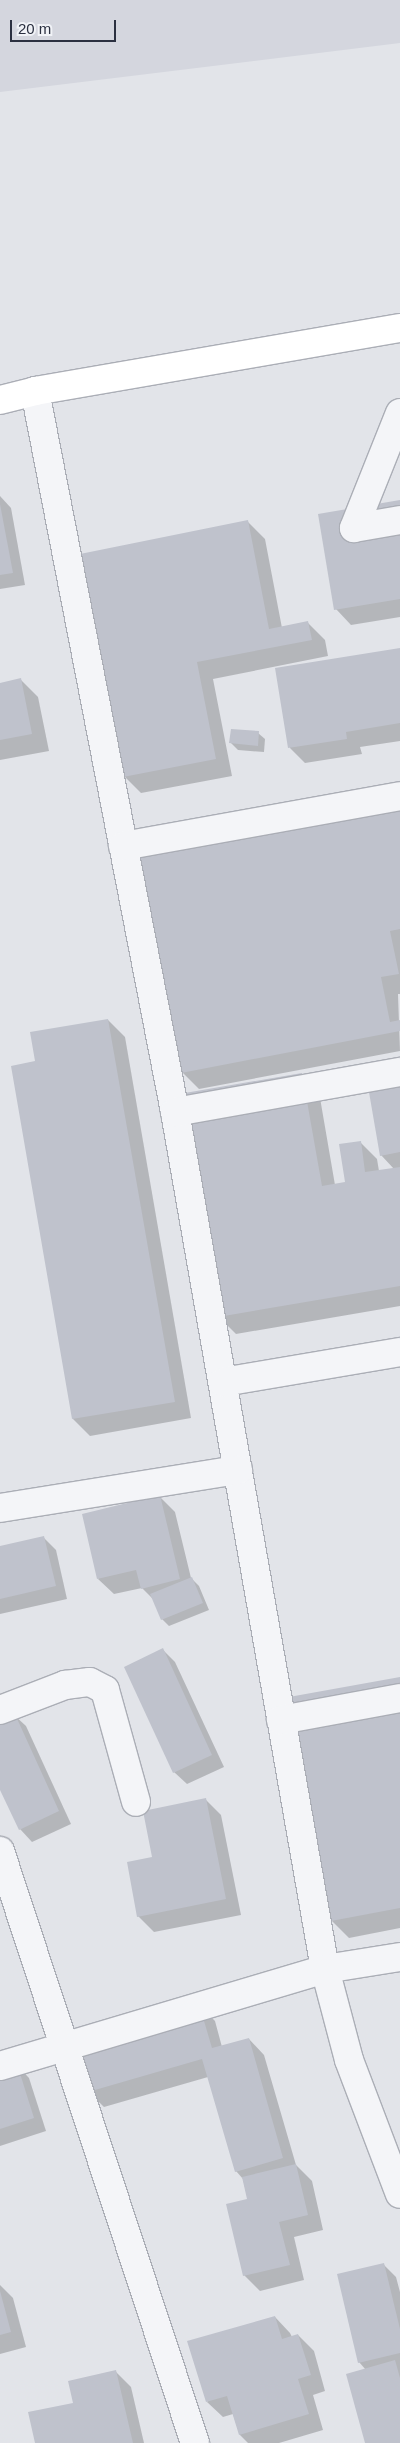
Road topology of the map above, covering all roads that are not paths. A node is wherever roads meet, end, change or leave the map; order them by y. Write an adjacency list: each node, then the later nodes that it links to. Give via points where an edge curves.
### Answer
1 (400, 328): 3 (main road)
2 (0, 389): 3 (main road)
3 (36, 391): 4 (main road); 8 (street)
4 (0, 400)
5 (400, 413): 6 (street, via 354,528)
6 (400, 520)
7 (400, 796): 8 (street)
8 (123, 846): 10 (street)
9 (400, 1072): 10 (street)
10 (175, 1112): 12 (street)
11 (400, 1352): 12 (street)
12 (223, 1382): 13 (street)
13 (238, 1470): 14 (street); 17 (street)
14 (0, 1508)
15 (400, 1698): 17 (street)
16 (0, 1710): 18 (street, via 65,1684 90,1682 104,1690)
17 (281, 1720): 21 (street)
18 (136, 1802)
19 (0, 1851): 22 (street)
20 (400, 1957): 21 (street)
21 (325, 1970): 22 (street); 24 (street, via 349,2060)
22 (64, 2048): 23 (street); 25 (street)
23 (0, 2066)
24 (400, 2194)
25 (195, 2443)

